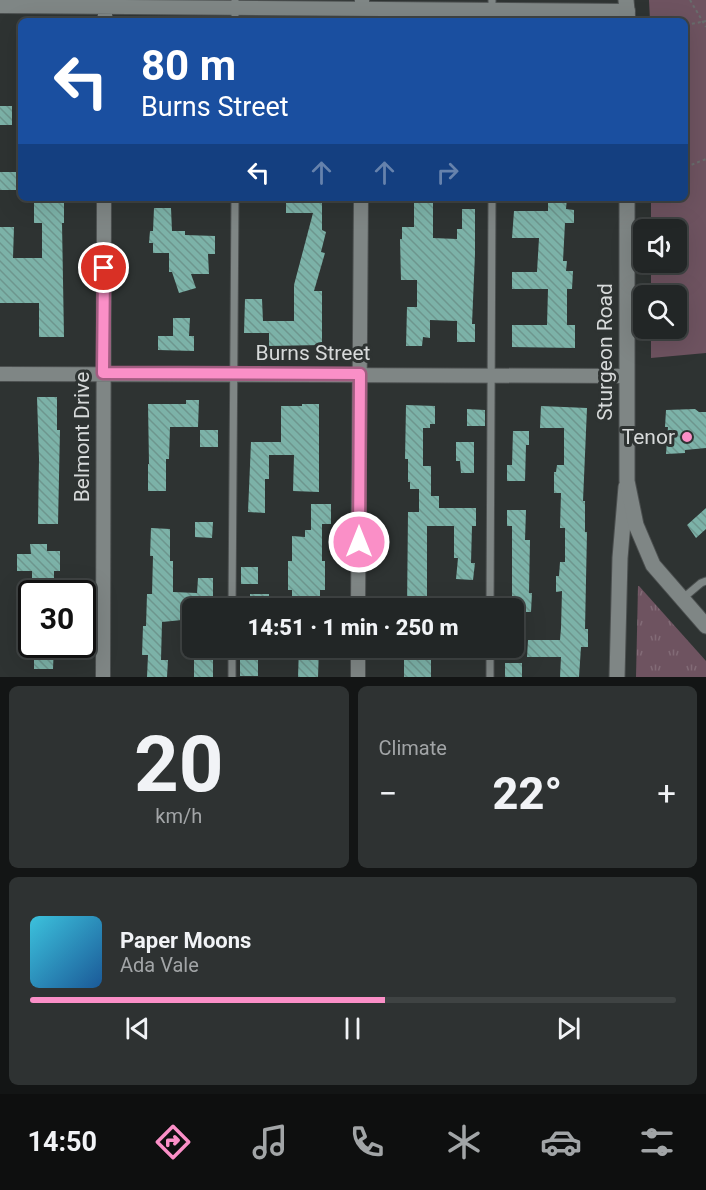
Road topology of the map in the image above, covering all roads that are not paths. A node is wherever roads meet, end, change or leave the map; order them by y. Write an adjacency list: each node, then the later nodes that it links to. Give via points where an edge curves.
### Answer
1 (0, 6): 3 (street)
2 (628, 8): 6 (street)
3 (105, 9): 4 (street)
4 (235, 10): 5 (street)
5 (362, 10): 6 (street)
6 (492, 10)
7 (104, 201): 12 (street, Belmont Drive)
8 (234, 201): 14 (lane)
9 (361, 201): 15 (street)
10 (492, 201): 16 (lane)
11 (627, 201): 17 (main road, Sturgeon Road)
12 (103, 373): 13 (street, Burns Street); 14 (street, Burns Street); 28 (street, Belmont Drive)
13 (0, 374)
14 (234, 374): 15 (street, Burns Street); 20 (lane)
15 (360, 374): 16 (street, Burns Street); 21 (street)
16 (491, 375): 17 (street, Burns Street); 22 (lane)
17 (626, 376): 18 (main road, Sturgeon Road)
18 (627, 481): 23 (main road, Sturgeon Road, via 636,525 653,565); 32 (main road, via 620,558)
19 (706, 581): 23 (lane)
20 (232, 598)
21 (358, 598)
22 (490, 598)
23 (682, 599): 24 (main road, Sturgeon Road)
24 (706, 626)
25 (232, 658): 29 (lane)
26 (358, 658): 30 (street)
27 (490, 658): 31 (lane)
28 (103, 677)
29 (231, 677)
30 (358, 677)
31 (490, 677)
32 (617, 677)

